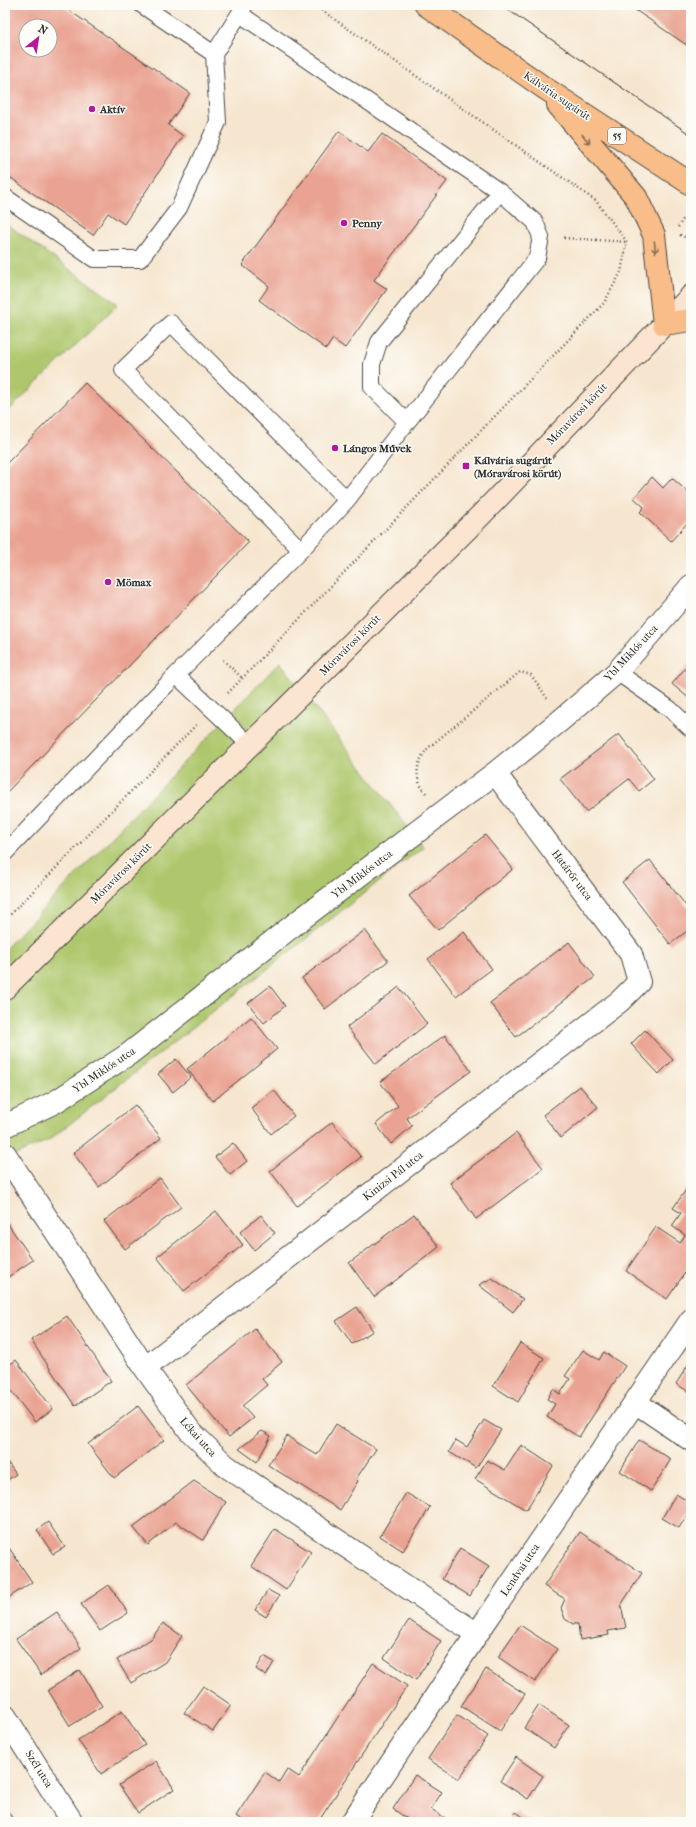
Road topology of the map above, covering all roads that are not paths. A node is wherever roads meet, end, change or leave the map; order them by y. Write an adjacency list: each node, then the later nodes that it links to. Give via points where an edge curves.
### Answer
1 (142, 5): 4 (lane)
2 (426, 5): 5 (main road, Kálvária sugárút / 55)
3 (242, 9): 4 (lane); 7 (lane)
4 (214, 54): 8 (lane, via 218,122 179,208 140,259 94,259)
5 (544, 87): 6 (main road, Kálvária sugárút / 55); 11 (main road, one-way to 11, via 636,198 654,235)
6 (691, 184)
7 (500, 192): 12 (lane, via 379,342 372,364 372,387); 12 (lane, via 535,222 541,237 537,258)
8 (5, 197)
9 (691, 296): 11 (main road, Móravárosi körút)
10 (691, 320): 11 (main road)
11 (664, 324): 19 (main road, Móravárosi körút, via 481,514)
12 (407, 422): 13 (lane)
13 (347, 500): 14 (lane); 14 (lane, via 172,323 122,370)
14 (301, 550): 17 (lane)
15 (691, 586): 16 (street, Ybl Miklós utca)
16 (617, 672): 18 (lane, via 670,708); 20 (street, Ybl Miklós utca)
17 (176, 675): 19 (lane); 21 (lane)
18 (691, 729)
19 (250, 745): 23 (main road, Móravárosi körút)
20 (495, 773): 22 (street, Határőr utca, via 631,954); 24 (street, Ybl Miklós utca, via 300,920 129,1054 55,1102)
21 (5, 853)
22 (639, 982): 27 (street, Kinizsi Pál utca, via 620,1001)
23 (5, 988)
24 (5, 1126)
25 (5, 1154): 27 (street, Lékai utca)
26 (691, 1320): 28 (street, Lendvai utca)
27 (145, 1368): 30 (street, Lékai utca, via 190,1431 226,1466)
28 (635, 1402): 29 (street); 30 (street, Lendvai utca)
29 (691, 1440)
30 (477, 1634): 32 (street, Lendvai utca)
31 (5, 1716): 33 (street, Szél utca)
32 (355, 1821)
33 (72, 1822)

